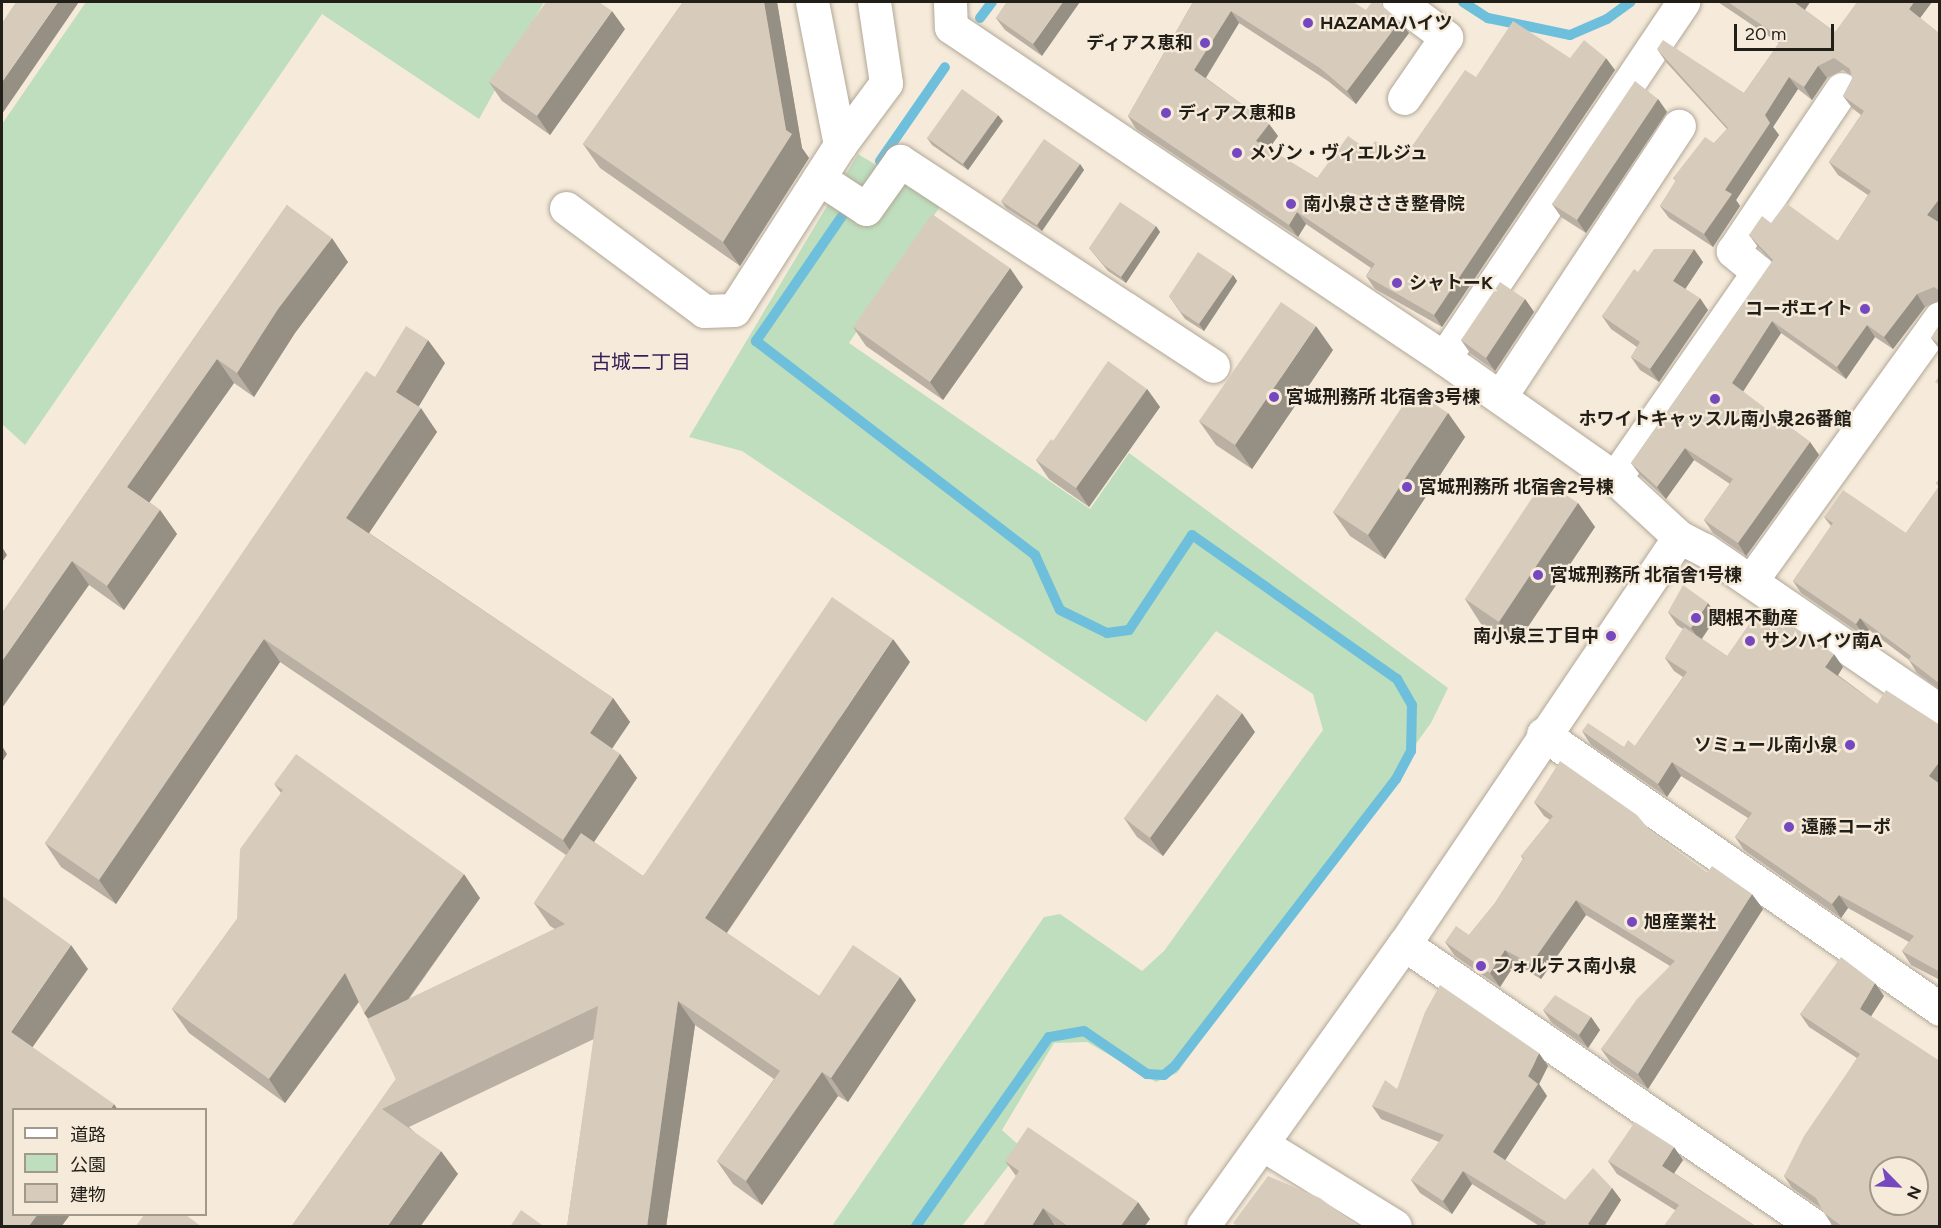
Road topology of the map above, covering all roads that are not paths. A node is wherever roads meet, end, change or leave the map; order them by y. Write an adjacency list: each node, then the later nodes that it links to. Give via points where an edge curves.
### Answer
1 (812, 2): 9 (street)
2 (874, 2): 9 (street, via 886,83)
3 (950, 2): 13 (street, via 951,27)
4 (1399, 2): 7 (street, via 1446,37)
5 (1683, 2): 13 (street)
6 (1842, 89): 16 (street, via 1733,251 1758,272)
7 (1404, 98)
8 (1679, 126): 15 (street)
9 (840, 145): 10 (street)
10 (843, 194): 11 (street, via 734,310 704,311); 14 (street, via 900,161)
11 (566, 208)
12 (1939, 320): 18 (street)
13 (1444, 358): 15 (street)
14 (1213, 366)
15 (1500, 397): 16 (street)
16 (1615, 478): 17 (street)
17 (1679, 537): 18 (street); 20 (street)
18 (1751, 581): 19 (street)
19 (1940, 711)
20 (1543, 734): 21 (street); 22 (street)
21 (1404, 944): 23 (street); 26 (street)
22 (1940, 1009)
23 (1262, 1144): 24 (street); 25 (street)
24 (1203, 1227)
25 (1395, 1227)
26 (1814, 1227)

